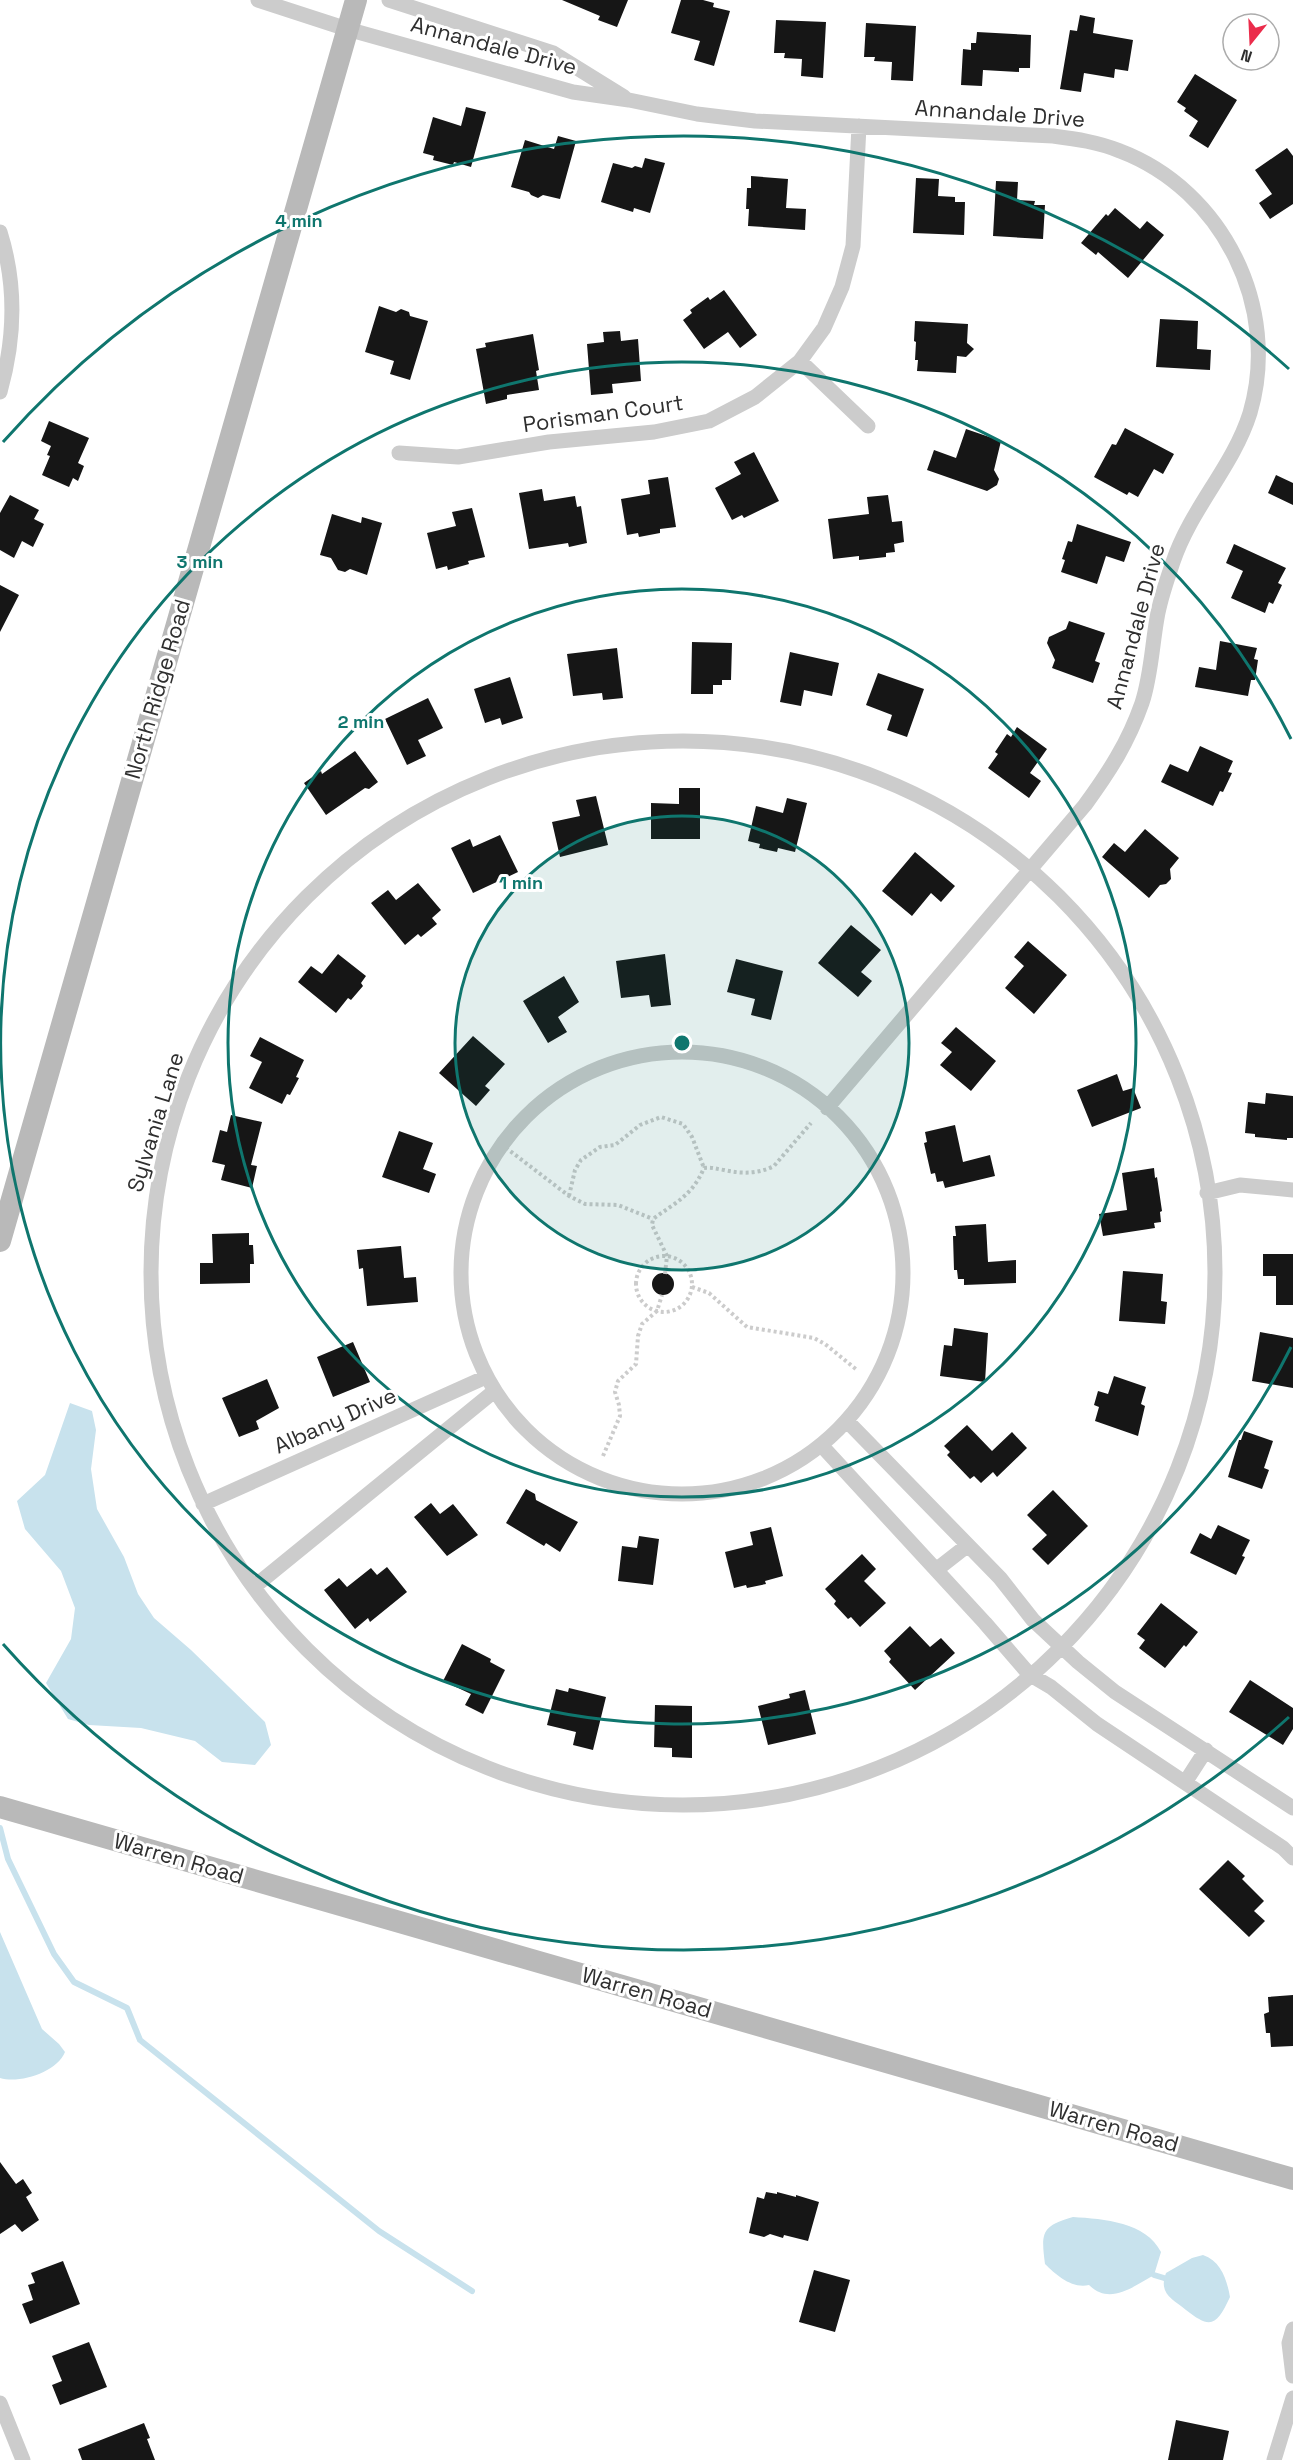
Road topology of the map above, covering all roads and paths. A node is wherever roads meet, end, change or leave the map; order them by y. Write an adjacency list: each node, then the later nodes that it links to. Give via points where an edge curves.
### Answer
1 (258, 0): 4 (street, Annandale Drive)
2 (356, 0): 4 (street, North Ridge Road)
3 (389, 0): 5 (street, Annandale Drive, via 553,53)
4 (347, 29): 5 (street, Annandale Drive, via 573,92); 21 (street, North Ridge Road)
5 (629, 100): 6 (street, Annandale Drive, via 755,121)
6 (859, 126): 8 (street, Porisman Court, via 853,246 838,298 824,328); 12 (street, Annandale Drive, via 1053,136 1127,154 1178,185 1209,215 1232,248 1252,297 1259,357 1255,394 1241,438 1179,544 1157,616 1142,703 1116,762)
7 (0, 232): 9 (street, via 9,268 13,314)
8 (800, 361): 10 (street); 11 (street, Porisman Court, via 755,397 709,421 654,432 549,442 458,457)
9 (0, 392)
10 (868, 426)
11 (399, 453)
12 (1030, 869): 13 (street, Annandale Drive); 18 (street, Sylvania Lane, via 1098,940 1141,1004 1179,1084); 33 (street, Sylvania Lane, via 961,819 891,783 825,759 733,742 638,741 552,755 465,785 391,824 342,860 294,905 219,1012 182,1096 152,1208 149,1302 161,1384)
13 (827, 1108): 15 (street, via 786,1078 739,1059 688,1052 638,1056 589,1071 546,1097); 30 (street, via 861,1141 878,1169 891,1198 904,1255 902,1306 891,1348 876,1382)
14 (811, 1123): 16 (path, via 774,1166 765,1170 745,1174)
15 (501, 1144): 19 (path); 28 (street, via 482,1175 465,1223 459,1273 466,1323)
16 (704, 1168): 19 (path, via 683,1124 661,1117 581,1160); 20 (path, via 688,1195)
17 (1293, 1190): 18 (street, via 1240,1185)
18 (1207, 1193): 37 (street, Sylvania Lane, via 1214,1224 1215,1311 1207,1371 1190,1434 1167,1494 1127,1566 1079,1628)
19 (569, 1196): 20 (path, via 585,1204 618,1205)
20 (653, 1219): 22 (path, via 652,1225)
21 (0, 1241)
22 (667, 1256): 23 (path); 24 (path, via 683,1263 692,1278); 26 (path, via 649,1260 638,1274 636,1284 642,1301)
23 (665, 1274)
24 (692, 1287): 26 (path, via 683,1304); 27 (path, via 709,1293 747,1327 814,1338)
25 (662, 1294): 26 (path)
26 (657, 1311): 32 (path, via 642,1324 636,1364 618,1380 615,1392 620,1416)
27 (857, 1370)
28 (486, 1377): 29 (street); 33 (street, Albany Drive)
29 (492, 1393): 31 (street, via 548,1448 584,1470 622,1484 664,1492 705,1491 746,1482 788,1469); 36 (street)
30 (848, 1422): 31 (street); 34 (street)
31 (822, 1446): 35 (street)
32 (603, 1456)
33 (203, 1504): 36 (street, Sylvania Lane)
34 (968, 1545): 35 (street); 37 (street)
35 (936, 1570): 38 (street)
36 (254, 1587): 38 (street, Sylvania Lane, via 304,1645 362,1695 421,1736 518,1778 604,1799 647,1804 758,1801 862,1775 959,1730 1019,1688)
37 (1059, 1644): 38 (street, Sylvania Lane); 39 (street, via 1109,1687)
38 (1029, 1673): 40 (street, via 1097,1724)
39 (1206, 1750): 40 (street); 42 (street)
40 (1186, 1781): 43 (street)
41 (0, 1807): 44 (street, Warren Road)
42 (1293, 1808)
43 (1293, 1858)
44 (1293, 2179)
45 (1293, 2329): 46 (street, via 1289,2343)
46 (1293, 2376)
47 (1293, 2398): 50 (street)
48 (0, 2403): 49 (street)
49 (23, 2460)
50 (1274, 2460)

